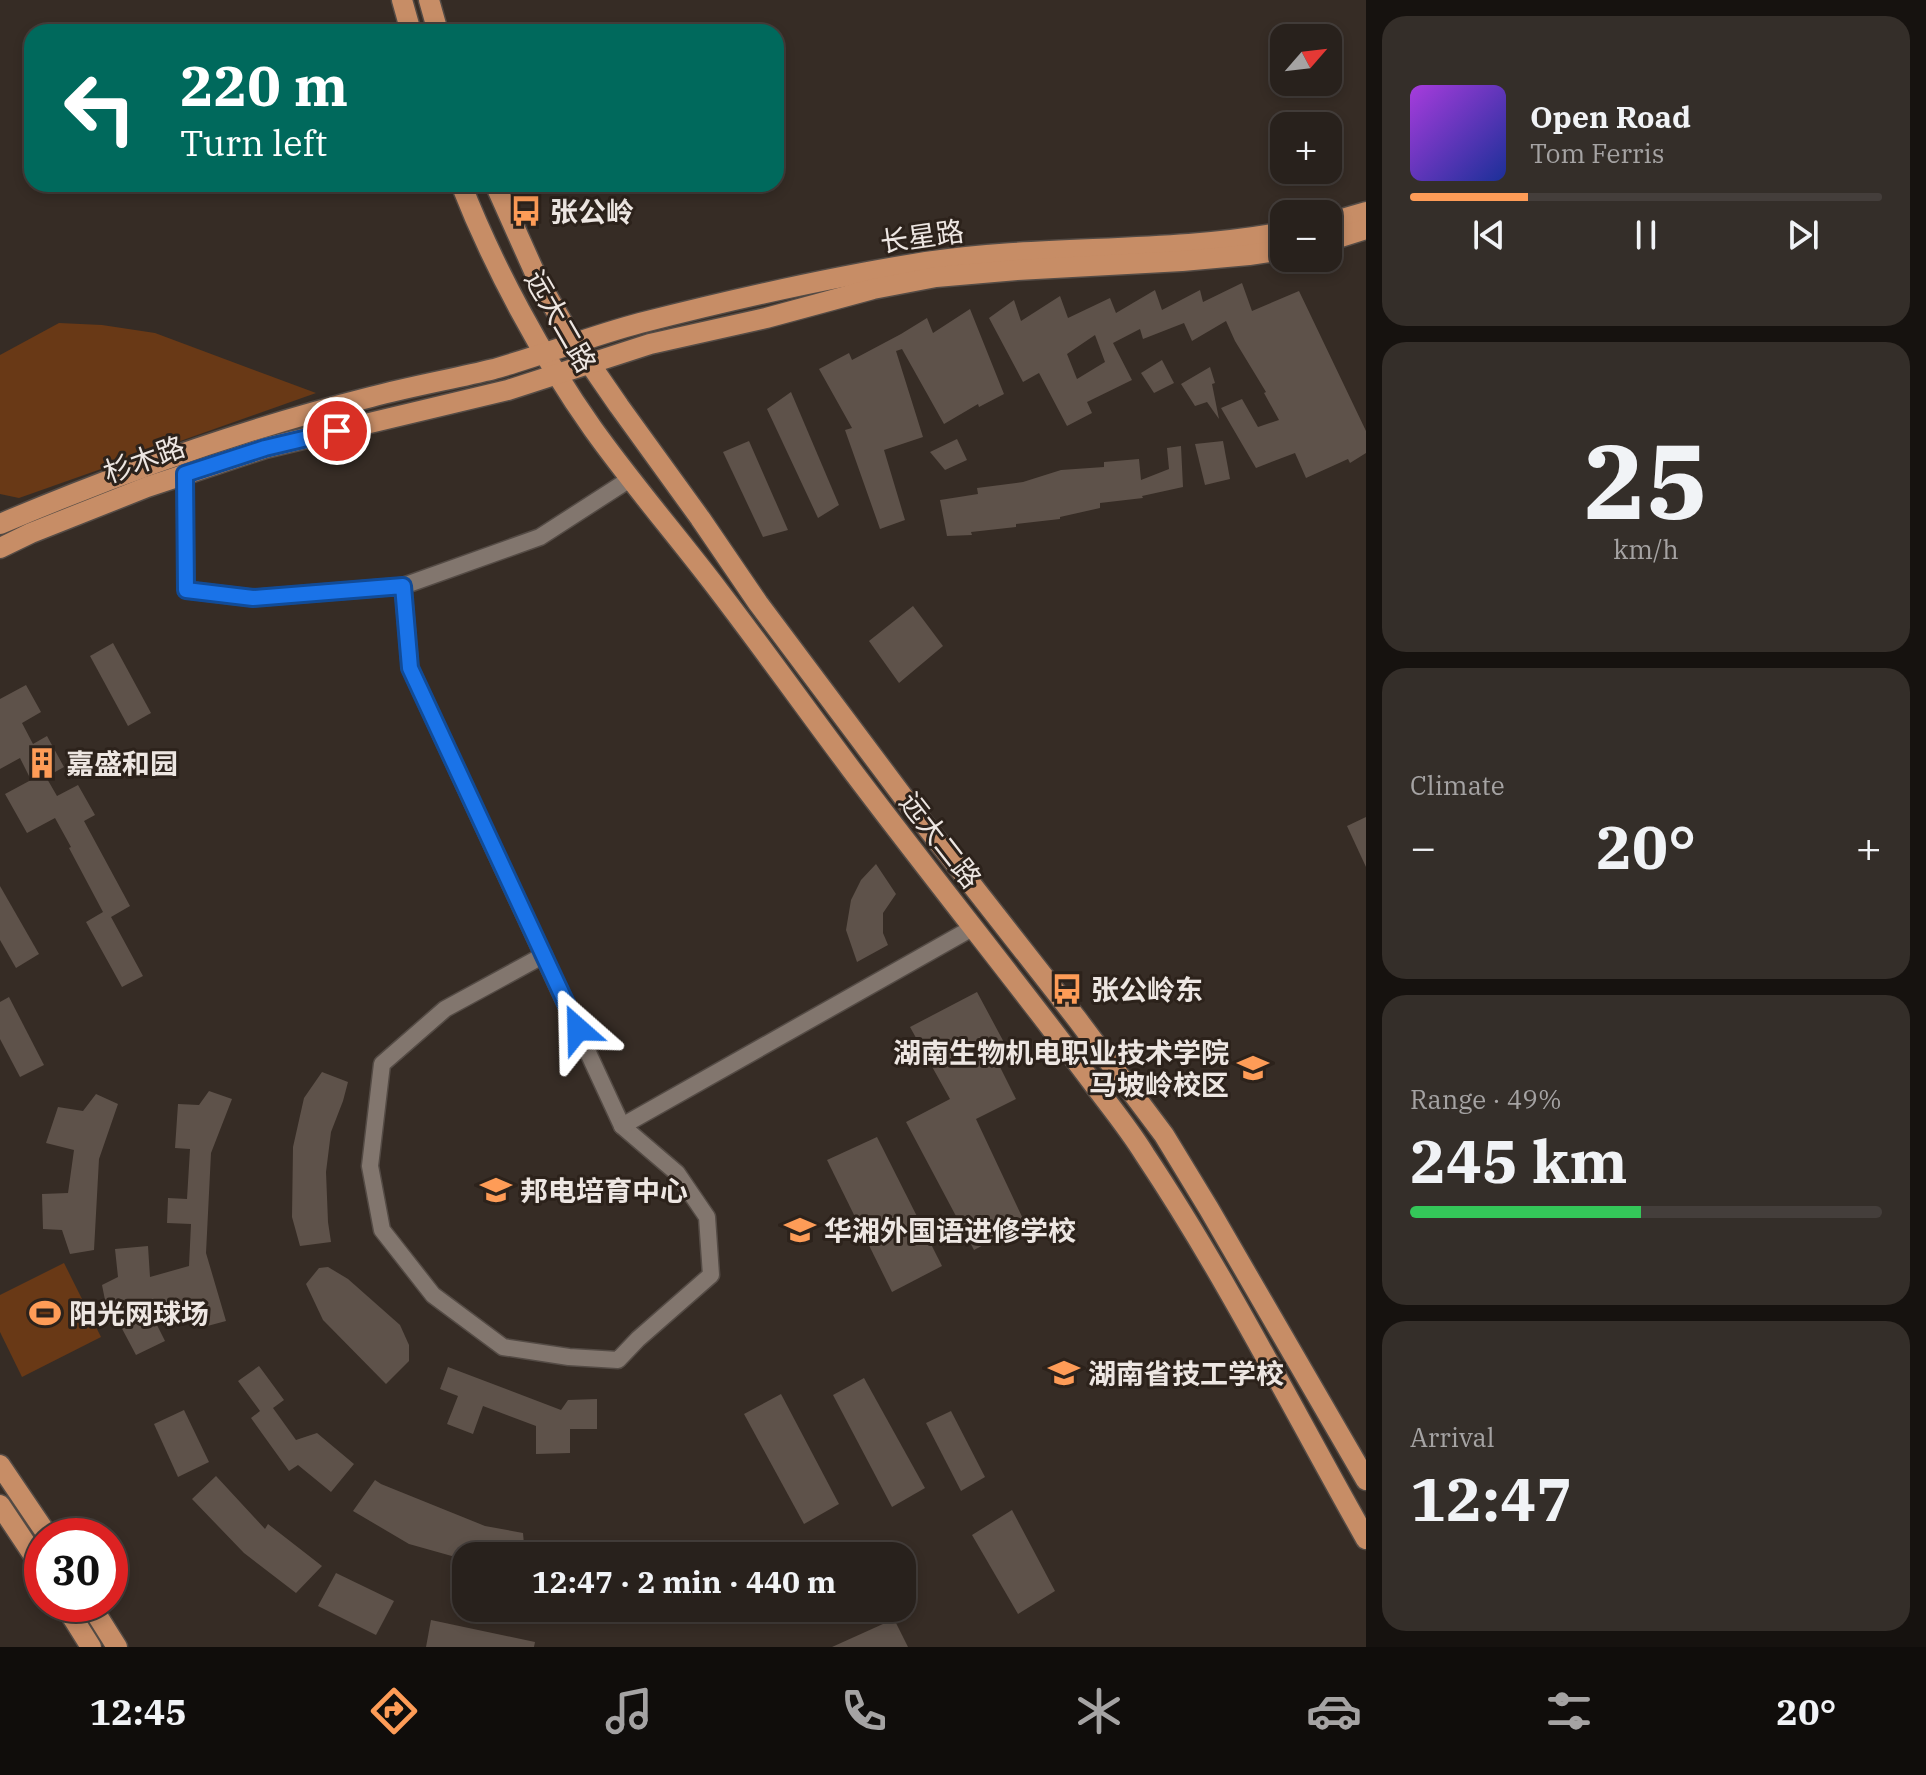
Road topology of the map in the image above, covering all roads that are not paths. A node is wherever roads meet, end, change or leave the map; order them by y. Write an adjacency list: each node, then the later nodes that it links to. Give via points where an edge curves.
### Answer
1 (402, 0): 3 (main road)
2 (429, 0): 4 (main road)
3 (409, 24)
4 (436, 24)
5 (464, 192): 14 (main road, 远大二路)
6 (499, 192): 13 (main road, 远大二路, via 538,280)
7 (1366, 212): 8 (main road)
8 (1342, 219)
9 (1366, 229): 11 (main road)
10 (1270, 234): 13 (main road, 长星路, via 930,261 812,283)
11 (1342, 237)
12 (1270, 252): 15 (main road, 长星路, via 936,277 650,344)
13 (576, 343): 14 (main road, 杉木路); 15 (main road, 远大二路)
14 (545, 353): 16 (main road, 远大二路); 19 (main road, 杉木路, via 278,423 134,470)
15 (590, 365): 16 (main road, 杉木路); 26 (main road, 远大二路, via 777,628 1164,1135)
16 (558, 375): 17 (main road, 杉木路, via 265,448); 18 (main road, 远大二路)
17 (185, 474): 20 (main road, 杉木路); 21 (street, via 186,590 253,598)
18 (630, 479): 21 (street, via 540,537); 22 (main road, 远大二路)
19 (0, 524)
20 (0, 548)
21 (403, 586): 23 (street, via 410,668)
22 (974, 927): 24 (street); 29 (main road, 远大二路, via 1143,1151 1195,1232)
23 (544, 955): 24 (street); 24 (street, via 445,1009 382,1064 370,1166 382,1230 433,1295 503,1347 618,1360 711,1275 707,1217 677,1173)
24 (622, 1126)
25 (0, 1465): 28 (main road)
26 (1366, 1480)
27 (0, 1505): 30 (main road)
28 (36, 1518)
29 (1366, 1539)
30 (24, 1541)
31 (75, 1622): 33 (main road)
32 (101, 1622): 34 (main road)
33 (91, 1647)
34 (117, 1647)

